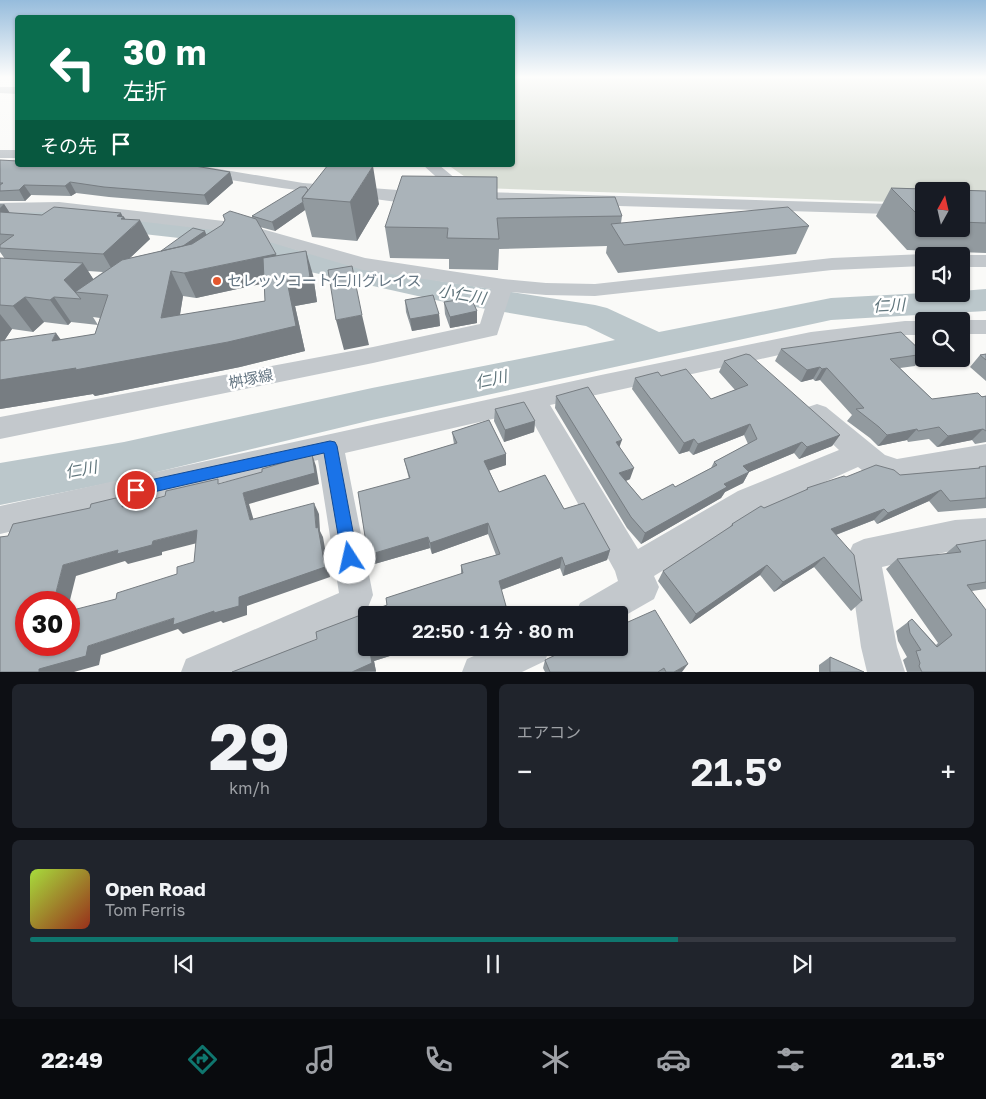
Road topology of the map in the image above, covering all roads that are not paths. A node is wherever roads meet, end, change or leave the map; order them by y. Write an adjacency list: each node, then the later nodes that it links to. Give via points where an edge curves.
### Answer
1 (0, 154): 2 (street)
2 (15, 154)
3 (180, 167): 5 (street, via 303,188 405,197)
4 (432, 167): 5 (street, via 462,191)
5 (481, 197): 7 (street)
6 (0, 208): 11 (street, via 58,208 240,228 363,264)
7 (915, 210)
8 (915, 260): 11 (street, via 832,264 595,290)
9 (970, 261): 10 (street)
10 (986, 261)
11 (502, 287): 19 (street, 桝塚線, via 489,330)
12 (970, 327): 13 (street)
13 (986, 327)
14 (915, 328): 15 (street, via 812,340)
15 (748, 353): 16 (street); 18 (street)
16 (770, 372)
17 (798, 397): 21 (street)
18 (534, 400): 20 (street); 25 (street)
19 (0, 428)
20 (330, 446): 23 (street); 28 (street, via 356,596 352,605)
21 (861, 453): 22 (street, via 877,465 898,471); 25 (street, via 749,501)
22 (986, 456)
23 (0, 520)
24 (986, 533): 30 (street, via 955,535 864,555 878,647)
25 (631, 572): 26 (street, via 642,588)
26 (609, 606)
27 (515, 656): 29 (street)
28 (199, 672)
29 (480, 672)
30 (886, 672)

